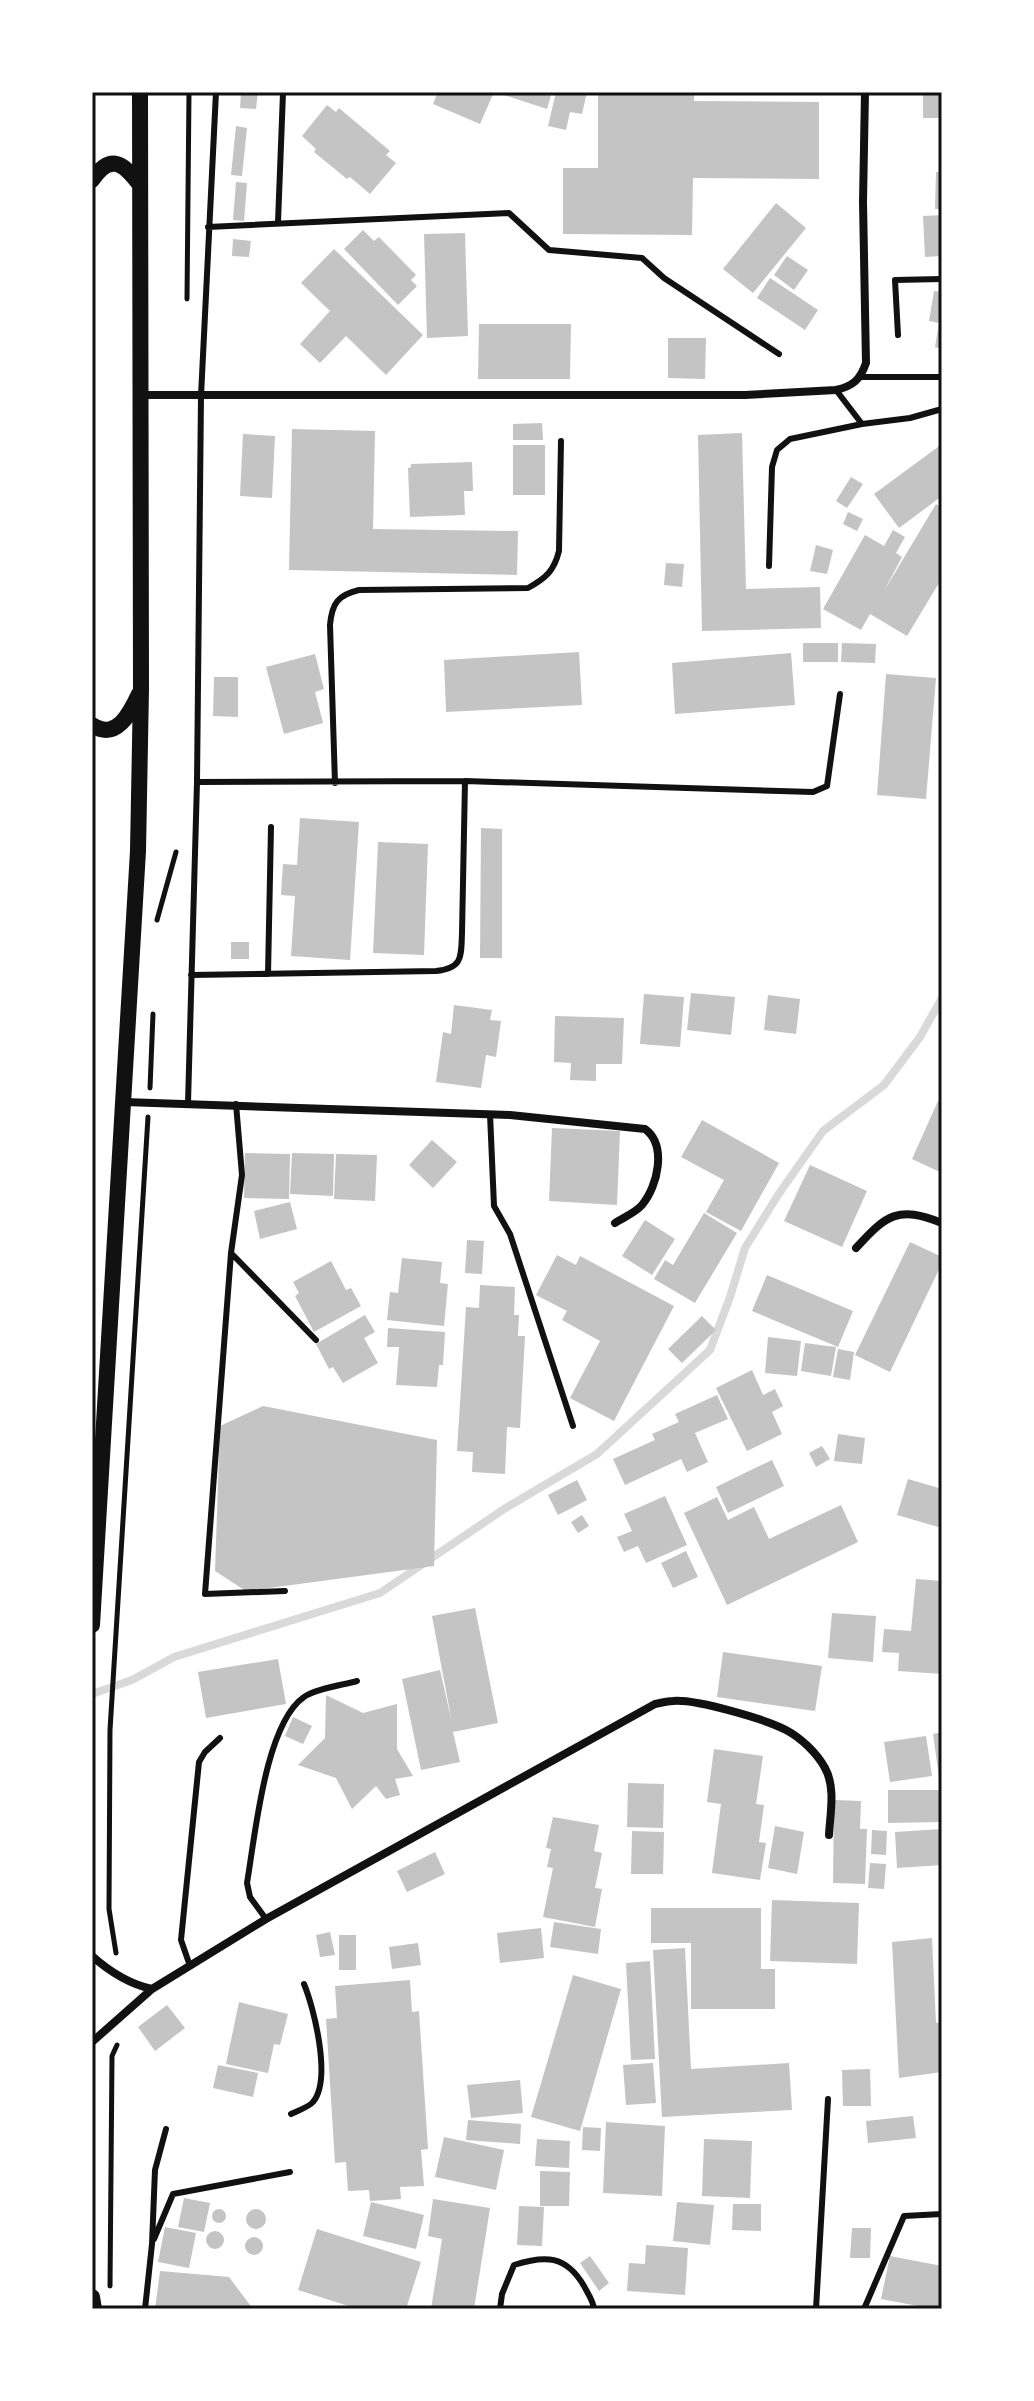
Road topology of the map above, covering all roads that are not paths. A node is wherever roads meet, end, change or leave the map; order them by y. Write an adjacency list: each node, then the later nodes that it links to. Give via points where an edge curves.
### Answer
1 (140, 92): 6 (main road)
2 (216, 92): 8 (lane)
3 (865, 92): 12 (street, via 866,363)
4 (283, 93): 7 (lane)
5 (92, 180): 6 (main road, via 104,166 117,164 128,168)
6 (140, 185): 15 (main road)
7 (278, 222): 8 (lane); 11 (lane, via 509,213 549,250 642,258)
8 (208, 227): 16 (lane)
9 (942, 279): 10 (lane, via 895,280)
10 (898, 335)
11 (779, 354)
12 (861, 377): 13 (lane); 14 (street)
13 (942, 377)
14 (836, 390): 16 (street, via 745,395); 18 (lane)
15 (140, 395): 16 (street); 21 (main road)
16 (201, 396): 25 (lane)
17 (942, 409): 18 (lane)
18 (862, 424): 20 (lane, via 790,439 777,450)
19 (561, 441): 26 (lane, via 559,551 545,579 528,588 359,590 341,594 332,607)
20 (769, 566)
21 (141, 689): 23 (main road, via 120,725 111,730); 30 (main road)
22 (840, 694): 24 (lane, via 827,786 813,792)
23 (92, 725)
24 (465, 781): 26 (lane); 28 (lane, via 462,943 457,965 436,971)
25 (197, 782): 26 (lane); 29 (lane)
26 (335, 783)
27 (271, 827): 28 (lane)
28 (268, 974): 29 (lane)
29 (191, 975): 31 (lane)
30 (124, 1102): 31 (street); 41 (main road)
31 (188, 1103): 32 (street)
32 (236, 1104): 33 (street); 37 (lane, via 242,1175)
33 (490, 1114): 34 (street, via 645,1129 652,1134 657,1143 656,1180 639,1208); 39 (lane, via 494,1206 510,1234)
34 (615, 1223)
35 (942, 1223): 36 (street, via 900,1214 879,1223)
36 (856, 1248)
37 (231, 1253): 38 (lane); 40 (lane, via 205,1594)
38 (316, 1340)
39 (573, 1426)
40 (285, 1591)
41 (92, 1625)
42 (357, 1681): 45 (lane, via 304,1696 275,1736 247,1883)
43 (220, 1738): 47 (lane, via 199,1762 181,1940)
44 (829, 1835): 45 (street, via 831,1784 825,1767 789,1732 675,1700 655,1704)
45 (266, 1919): 47 (street)
46 (92, 1956): 49 (street, via 136,1985)
47 (190, 1966): 49 (street)
48 (304, 1984): 52 (lane, via 321,2047 320,2085 313,2102)
49 (152, 1989): 50 (street)
50 (92, 2042)
51 (828, 2099): 62 (lane)
52 (291, 2114)
53 (166, 2129): 56 (lane, via 155,2170)
54 (290, 2172): 56 (lane, via 173,2194)
55 (942, 2214): 63 (lane, via 904,2216)
56 (152, 2244): 59 (lane)
57 (92, 2297): 58 (main road)
58 (94, 2309)
59 (145, 2309)
60 (500, 2309): 61 (lane, via 514,2265 557,2259 577,2275)
61 (594, 2309)
62 (816, 2309)
63 (864, 2309)

